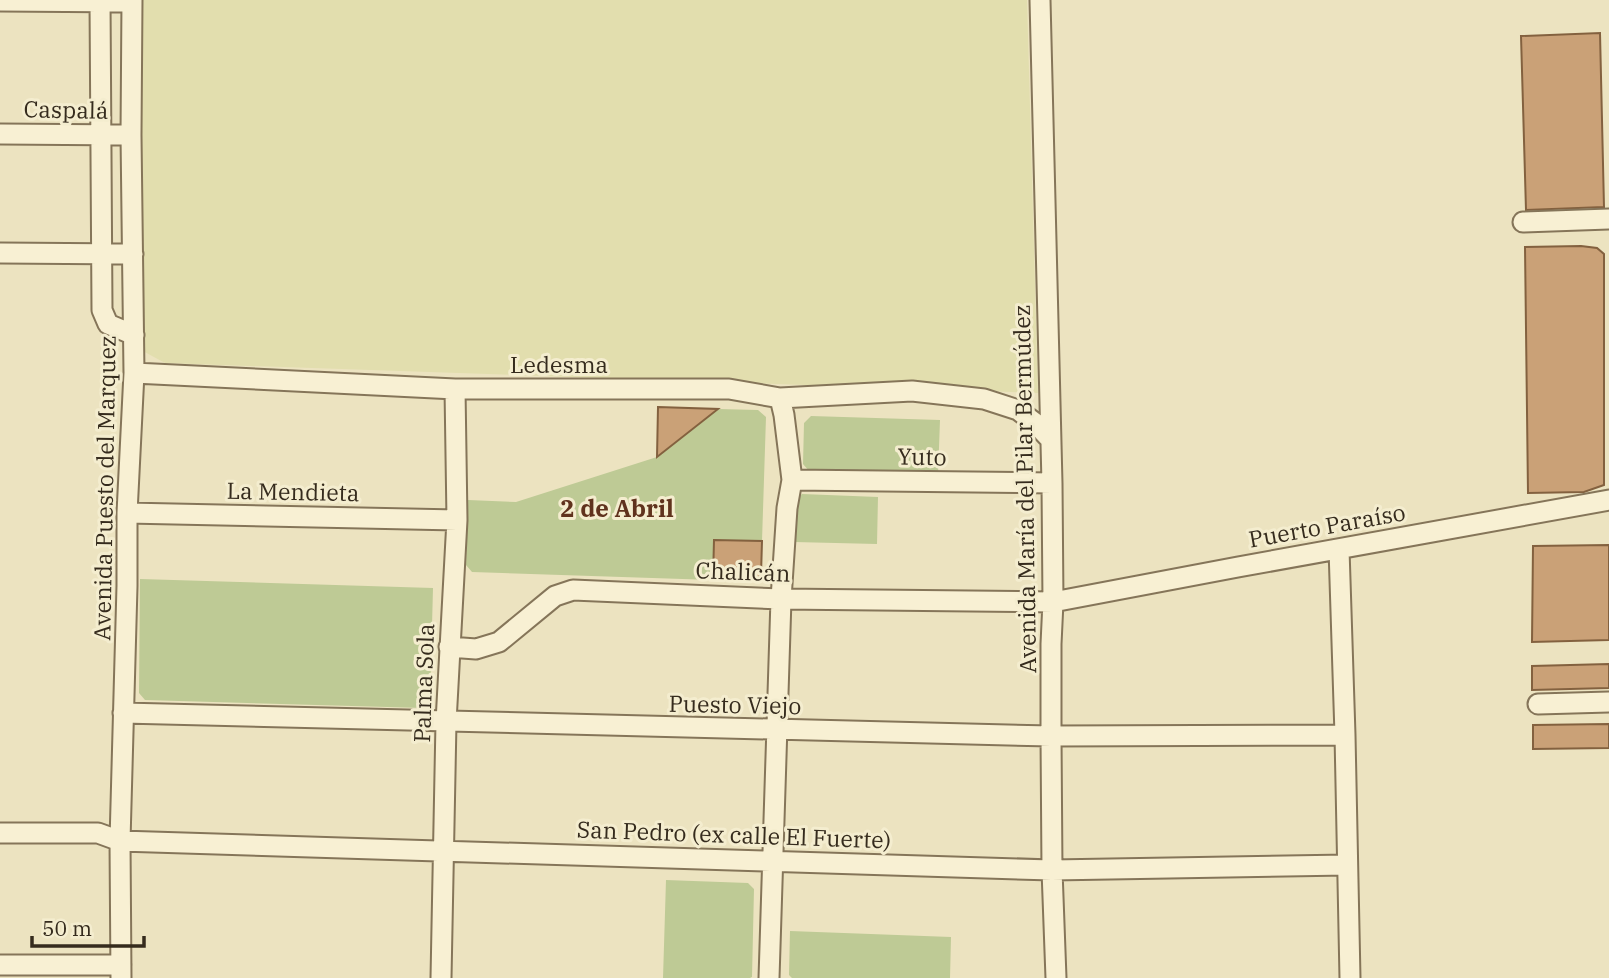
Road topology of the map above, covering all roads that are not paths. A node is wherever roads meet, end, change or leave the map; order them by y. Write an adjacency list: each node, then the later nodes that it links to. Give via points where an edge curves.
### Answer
1 (1040, 0): 17 (street, Avenida María del Pilar Bermúdez)
2 (0, 1): 3 (street)
3 (100, 1): 4 (street); 6 (street)
4 (132, 1): 7 (street, Avenida Puesto del Marquez)
5 (0, 134): 6 (street, Caspalá)
6 (101, 135): 7 (street, Caspalá); 11 (street)
7 (131, 135): 12 (street, Avenida Puesto del Marquez)
8 (1609, 219): 9 (street)
9 (1523, 222)
10 (0, 253): 11 (street)
11 (102, 253): 12 (street); 13 (street, via 102,310 108,324)
12 (133, 254): 13 (street, Avenida Puesto del Marquez)
13 (134, 335): 14 (street, Avenida Puesto del Marquez)
14 (134, 373): 15 (street, Ledesma); 21 (street, Avenida Puesto del Marquez)
15 (455, 389): 16 (street, Ledesma, via 729,389); 22 (street, Palma Sola)
16 (780, 398): 17 (street, Ledesma, via 912,391 984,399 1018,410); 18 (street)
17 (1050, 439): 19 (street, Avenida María del Pilar Bermúdez)
18 (792, 480): 19 (street, Yuto); 24 (street)
19 (1052, 483): 25 (street, Avenida María del Pilar Bermúdez)
20 (1609, 500): 23 (street, Puerto Paraíso)
21 (127, 513): 22 (street, La Mendieta); 29 (street, Avenida Puesto del Marquez)
22 (457, 520): 26 (street, Palma Sola)
23 (1339, 549): 25 (street, Puerto Paraíso); 32 (street)
24 (781, 599): 25 (street, Chalicán); 26 (street, Chalicán, via 573,590 555,596 499,642 476,649); 31 (street)
25 (1054, 602): 33 (street, Avenida María del Pilar Bermúdez)
26 (449, 646): 30 (street, Palma Sola)
27 (1609, 702): 28 (street)
28 (1538, 704)
29 (124, 713): 30 (street, Puesto Viejo); 35 (street, Avenida Puesto del Marquez)
30 (446, 722): 31 (street, Puesto Viejo); 36 (street, Palma Sola)
31 (777, 730): 33 (street, Puesto Viejo); 37 (street)
32 (1345, 735): 33 (street, Puesto Viejo); 38 (street)
33 (1051, 736): 39 (street, Avenida María del Pilar Bermúdez)
34 (0, 833): 35 (street, San Pedro (ex calle El Fuerte), via 98,833)
35 (120, 841): 36 (street, San Pedro (ex calle El Fuerte)); 41 (street, Avenida Puesto del Marquez)
36 (443, 850): 37 (street, San Pedro (ex calle El Fuerte)); 42 (street, Palma Sola)
37 (773, 861): 39 (street, San Pedro (ex calle El Fuerte)); 43 (street)
38 (1348, 865): 39 (street, San Pedro (ex calle El Fuerte)); 45 (street)
39 (1052, 870): 44 (street, Avenida María del Pilar Bermúdez)
40 (0, 965): 41 (street)
41 (122, 975)
42 (441, 978)
43 (769, 978)
44 (1056, 978)
45 (1350, 978)

